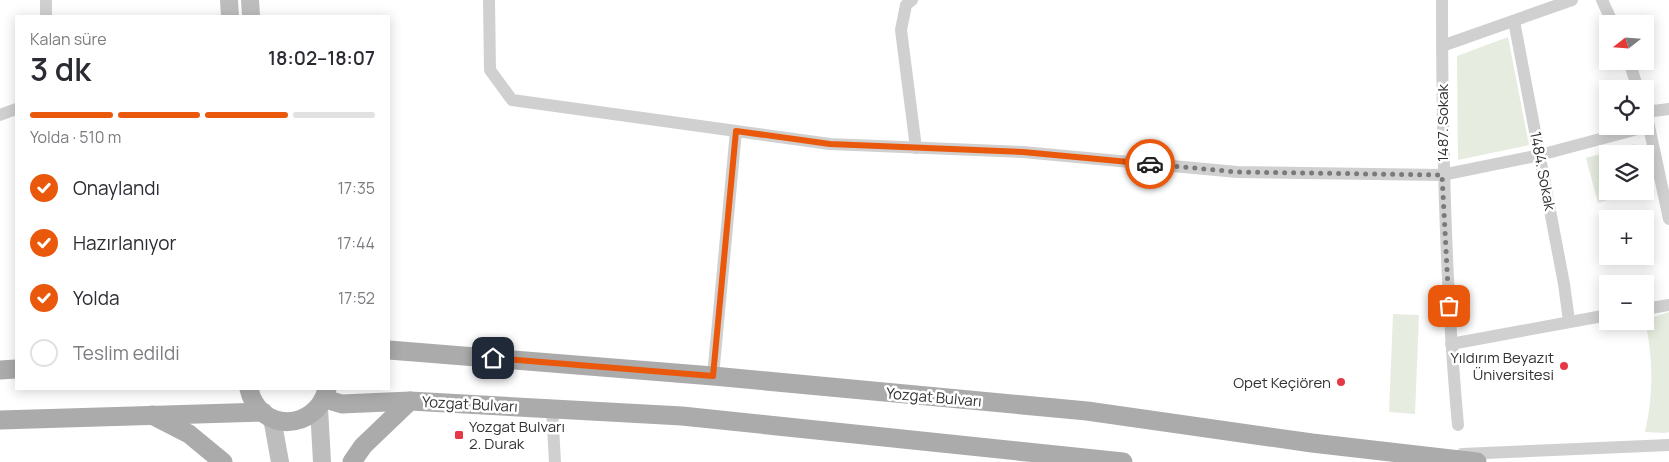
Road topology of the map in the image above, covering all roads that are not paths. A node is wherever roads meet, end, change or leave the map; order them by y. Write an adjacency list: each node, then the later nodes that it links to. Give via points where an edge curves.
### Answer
1 (46, 0): 9 (street)
2 (229, 0): 10 (main road)
3 (250, 0): 11 (main road)
4 (489, 0): 19 (street, via 490,70 512,100)
5 (912, 0): 22 (street, via 906,5 901,30)
6 (1442, 0): 14 (street, 1487. Sokak)
7 (1572, 0): 13 (street)
8 (1602, 0): 12 (street)
9 (46, 15)
10 (230, 15)
11 (251, 15)
12 (1609, 15)
13 (1514, 21): 14 (street); 23 (street, 1484. Sokak)
14 (1442, 46): 24 (street, 1487. Sokak)
15 (15, 109): 18 (street)
16 (1669, 109): 17 (street)
17 (1654, 110)
18 (0, 115)
19 (736, 131): 22 (street, via 830,144); 34 (street)
20 (1616, 135): 23 (street)
21 (1652, 135): 25 (street)
22 (916, 148): 24 (street, via 1023,152 1237,172)
23 (1540, 155): 24 (street); 29 (street, 1484. Sokak)
24 (1442, 175): 30 (street, 1487. Sokak)
25 (1669, 219)
26 (1669, 305): 27 (street)
27 (1654, 308)
28 (1599, 316): 29 (street)
29 (1569, 321): 30 (street)
30 (1451, 344): 42 (street, 1487. Sokak)
31 (394, 349): 34 (main road, Yozgat Bulvarı)
32 (15, 369): 33 (main road)
33 (0, 370)
34 (713, 376): 44 (main road, Yozgat Bulvarı, via 1087,411)
35 (249, 390): 40 (main road, via 256,404)
36 (324, 398): 37 (main road, Yozgat Bulvarı, via 342,404); 40 (main road, via 299,420 284,422); 48 (main road)
37 (410, 401): 38 (main road, Yozgat Bulvarı); 49 (main road)
38 (552, 409): 45 (main road, Yozgat Bulvarı, via 682,416); 50 (street)
39 (151, 415): 40 (main road); 41 (main road); 46 (main road, via 189,434)
40 (267, 415): 47 (main road)
41 (0, 420)
42 (1458, 425)
43 (1669, 445): 44 (street)
44 (1421, 455): 51 (main road, Yozgat Bulvarı)
45 (1114, 461)
46 (223, 462)
47 (280, 462)
48 (322, 462)
49 (352, 462)
50 (555, 462)
51 (1477, 462)

